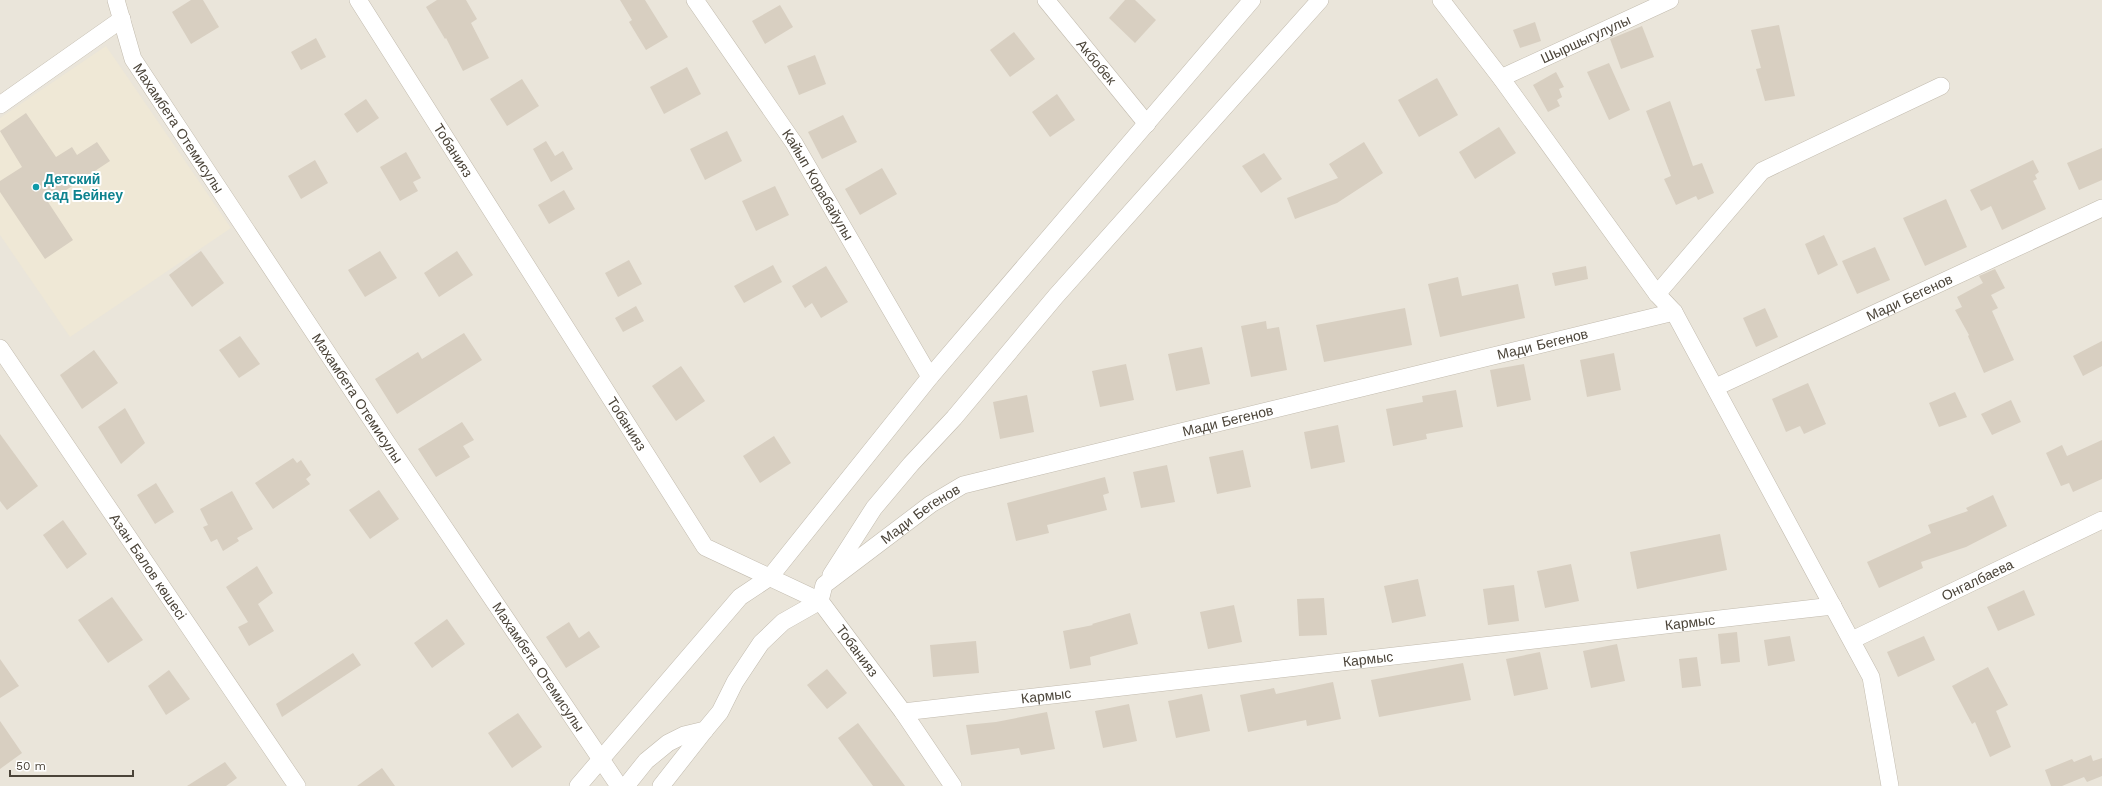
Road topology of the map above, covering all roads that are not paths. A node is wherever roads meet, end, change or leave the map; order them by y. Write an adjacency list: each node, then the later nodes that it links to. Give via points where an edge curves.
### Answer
1 (116, 0): 9 (street, Махамбета Отемисулы)
2 (358, 0): 21 (street, Тобанияз, via 705,547)
3 (695, 0): 18 (street, Кайып Корабайулы, via 794,143)
4 (1046, 0): 13 (street, Акбобек)
5 (1252, 0): 13 (street)
6 (1320, 0): 22 (street, via 1056,296 954,418 910,464 874,508)
7 (1441, 0): 10 (street)
8 (1670, 0): 10 (street, Шыршыгулулы)
9 (122, 19): 12 (street); 27 (street, Махамбета Отемисулы, via 133,59)
10 (1501, 78): 15 (street)
11 (1942, 86): 15 (street, via 1762,171)
12 (0, 105)
13 (1148, 124): 18 (street)
14 (2102, 208): 19 (street, Мади Бегенов)
15 (1658, 294): 16 (street)
16 (1674, 312): 19 (street); 22 (street, Мади Бегенов, via 963,485 931,504)
17 (0, 348): 28 (street, Азан Балов көшесі)
18 (930, 377): 21 (street)
19 (1716, 387): 23 (street)
20 (2102, 520): 24 (street, Онгалбаева)
21 (770, 578): 22 (street, Тобанияз); 27 (street, via 740,597)
22 (822, 593): 25 (street, Тобанияз); 26 (street, Мади Бегенов, via 783,622 761,643 734,682 720,712)
23 (1833, 606): 24 (street); 25 (street, Кармыс)
24 (1852, 640): 34 (street, via 1871,677)
25 (903, 712): 33 (street, Тобанияз)
26 (705, 730): 31 (street, via 684,735 668,743 646,761); 32 (street, Мади Бегенов)
27 (600, 760): 29 (street); 30 (street, Махамбета Отемисулы)
28 (297, 786)
29 (578, 786)
30 (619, 786)
31 (626, 786)
32 (661, 786)
33 (953, 786)
34 (1890, 786)

